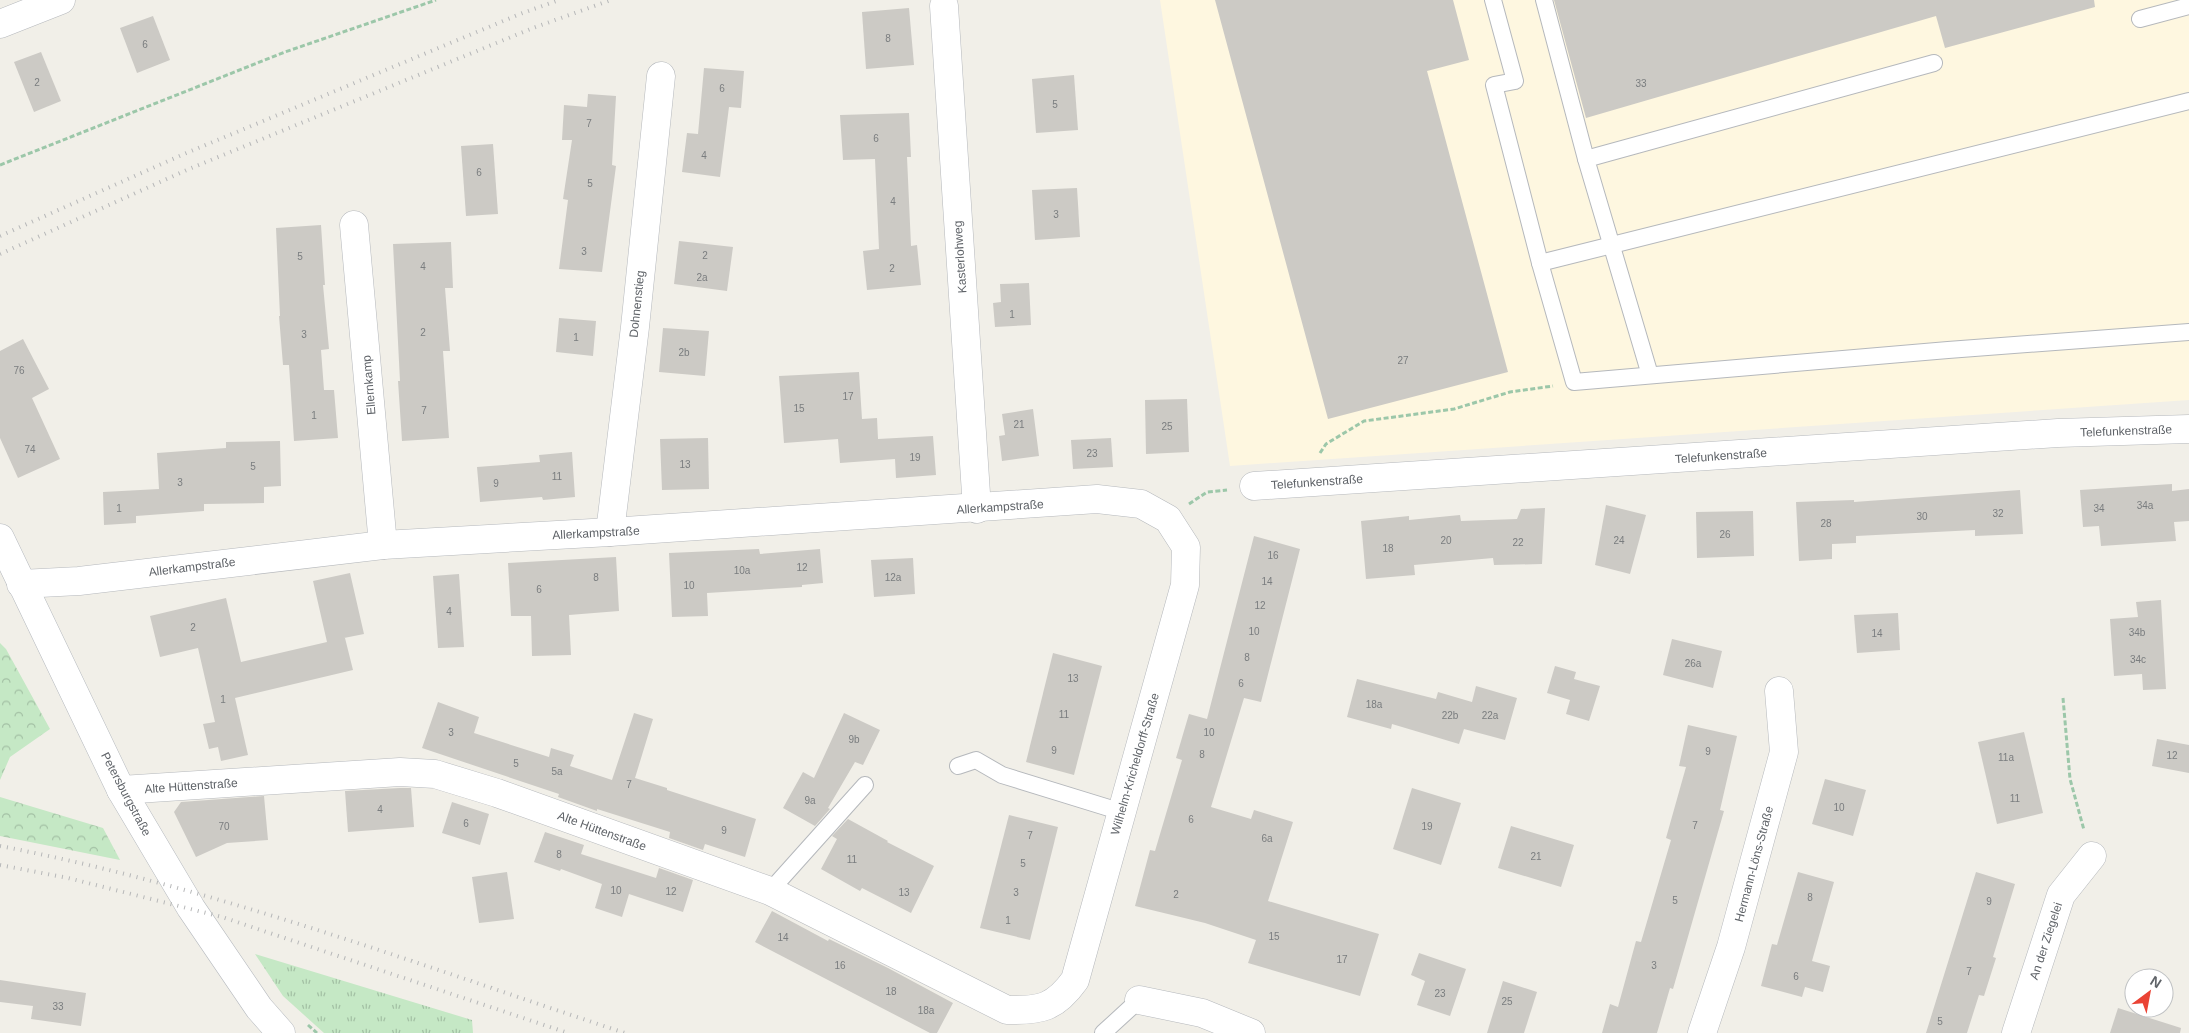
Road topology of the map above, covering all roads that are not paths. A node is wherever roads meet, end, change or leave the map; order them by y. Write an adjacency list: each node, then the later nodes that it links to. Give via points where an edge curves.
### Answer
1 (61, 0): 7 (street)
2 (1493, 0): 14 (lane, via 1515,81 1494,85)
3 (1544, 0): 11 (lane)
4 (944, 6): 19 (street, Kasterlohweg)
5 (2189, 6): 6 (lane)
6 (2140, 19)
7 (0, 24)
8 (1934, 63): 11 (lane)
9 (662, 76): 21 (street, Dohnenstieg)
10 (2189, 101): 13 (lane)
11 (1586, 159): 13 (lane)
12 (354, 225): 23 (street, Ellernkamp)
13 (1612, 245): 14 (lane); 16 (lane)
14 (1540, 263): 16 (lane, via 1574,382)
15 (2189, 332): 16 (lane)
16 (1650, 375)
17 (2189, 429): 18 (street, Telefunkenstraße, via 2058,433)
18 (1254, 486)
19 (977, 509): 20 (street, Allerkampstraße, via 1097,499 1141,504); 21 (street, Allerkampstraße)
20 (1168, 519): 29 (street, Wilhelm-Kricheldorff-Straße, via 1186,547 1185,585)
21 (610, 532): 23 (street, Allerkampstraße)
22 (0, 538): 24 (street, Petersburgstraße)
23 (383, 545): 24 (street, Allerkampstraße, via 79,581)
24 (10, 584): 28 (street, Petersburgstraße)
25 (1779, 691): 37 (street, Hermann-Löns-Straße, via 1784,752 1731,947)
26 (958, 766): 29 (lane, via 976,760 1002,775)
27 (865, 785): 31 (lane)
28 (122, 790): 31 (street, Alte Hüttenstraße, via 400,772 435,774 497,793); 34 (street, Petersburgstraße, via 192,908 259,1008)
29 (1122, 812): 33 (street, Wilhelm-Kricheldorff-Straße, via 1075,980)
30 (2092, 856): 38 (street, An der Ziegelei, via 2061,895)
31 (770, 891): 33 (street, Alte Hüttenstraße, via 1007,1010 1033,1011)
32 (1139, 1000): 35 (lane); 36 (street, via 1202,1013)
33 (1052, 1004)
34 (281, 1033)
35 (1103, 1033)
36 (1251, 1033)
37 (1702, 1033)
38 (2016, 1033)

